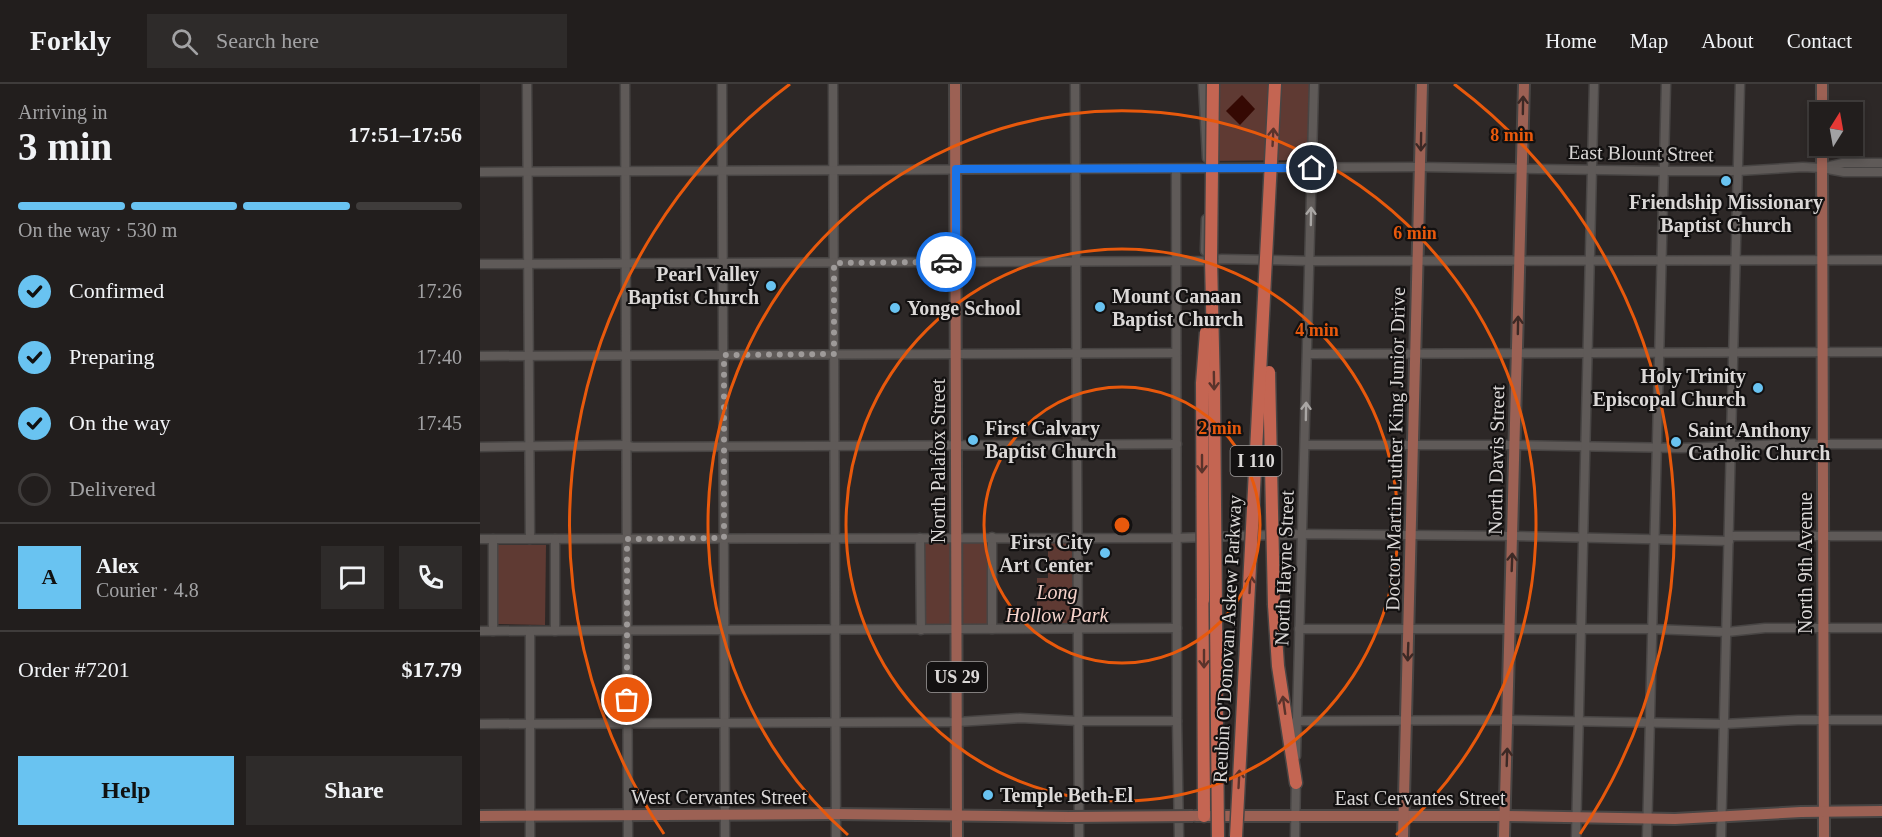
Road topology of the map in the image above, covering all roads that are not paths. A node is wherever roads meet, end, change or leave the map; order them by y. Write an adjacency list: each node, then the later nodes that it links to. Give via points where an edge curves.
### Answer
1 (527, 84): 34 (street)
2 (625, 84): 35 (street)
3 (722, 84): 30 (street)
4 (833, 84): 29 (street)
5 (955, 84): 25 (main road, North Palafox Street / US 29)
6 (1075, 84): 26 (street)
7 (1203, 84): 27 (street)
8 (1213, 84): 38 (highway, Reubin O'Donovan Askew Parkway / I 110, bridge)
9 (1275, 84): 37 (highway, Reubin O'Donovan Askew Parkway / I 110, one-way to 9, bridge)
10 (1314, 84): 23 (street, North Hayne Street)
11 (1422, 84): 20 (main road, Doctor Martin Luther King Junior Drive, one-way to 20)
12 (1524, 84): 21 (main road, North Davis Street, one-way to 12)
13 (1594, 84): 28 (street)
14 (1666, 84): 31 (street)
15 (1740, 84): 32 (street)
16 (1821, 84): 17 (main road)
17 (1822, 102)
18 (1822, 156): 24 (main road, North 9th Avenue)
19 (1882, 163): 24 (street, East Blount Street, via 1843,163)
20 (1420, 167): 21 (street, East Blount Street); 23 (street, East Blount Street); 46 (main road, Doctor Martin Luther King Junior Drive)
21 (1522, 167): 28 (street, East Blount Street); 47 (main road, North Davis Street)
22 (1176, 168): 26 (street, East Blount Street); 27 (street, East Blount Street); 44 (street)
23 (1312, 168): 27 (street, East Blount Street); 45 (street, North Hayne Street, one-way to 23)
24 (1822, 168): 32 (street, East Blount Street); 36 (street, East Blount Street); 41 (main road, North 9th Avenue)
25 (956, 169): 26 (street, East Blount Street); 29 (street, East Blount Street); 49 (main road, North Palafox Street / US 29)
26 (1076, 169): 43 (street)
27 (1207, 169): 38 (street, via 1204,248)
28 (1592, 169): 31 (street, East Blount Street); 48 (street)
29 (833, 170): 30 (street, East Blount Street); 51 (street)
30 (723, 171): 35 (street, East Blount Street); 50 (street)
31 (1664, 171): 32 (street, East Blount Street); 39 (street)
32 (1738, 171): 40 (street)
33 (480, 172): 34 (street, East Blount Street)
34 (528, 172): 35 (street, East Blount Street); 53 (street)
35 (625, 172): 54 (street)
36 (1882, 172)
37 (1269, 213): 143 (highway, one-way to 37, bridge, via 1278,666 1274,604); 167 (highway, Reubin O'Donovan Askew Parkway / I 110, one-way to 37, bridge)
38 (1216, 259): 44 (street); 45 (street); 151 (highway, one-way to 151, bridge, via 1202,383); 166 (highway, Reubin O'Donovan Askew Parkway / I 110, one-way to 166, bridge)
39 (1661, 260): 40 (street); 48 (street); 62 (street)
40 (1736, 260): 41 (street); 55 (street)
41 (1822, 260): 42 (street); 56 (main road, North 9th Avenue)
42 (1882, 260)
43 (1076, 261): 44 (street); 49 (street); 65 (street)
44 (1176, 261): 58 (street)
45 (1311, 261): 46 (street); 66 (street, North Hayne Street)
46 (1418, 261): 47 (street); 59 (main road, Doctor Martin Luther King Junior Drive)
47 (1520, 261): 48 (street); 60 (main road, North Davis Street, one-way to 47)
48 (1590, 261): 61 (street)
49 (956, 262): 51 (street); 64 (main road, North Palafox Street / US 29)
50 (723, 263): 51 (street); 54 (street); 68 (street)
51 (834, 263): 63 (street)
52 (480, 264): 53 (street)
53 (528, 264): 54 (street); 70 (street)
54 (625, 264): 67 (street)
55 (1734, 352): 56 (street); 62 (street); 86 (street)
56 (1822, 352): 57 (street); 72 (main road, North 9th Avenue)
57 (1882, 352)
58 (1176, 353): 65 (street); 71 (street)
59 (1416, 353): 60 (street); 66 (street); 78 (main road, Doctor Martin Luther King Junior Drive)
60 (1517, 353): 61 (street); 79 (main road, North Davis Street)
61 (1588, 353): 62 (street); 80 (street)
62 (1659, 353): 85 (street)
63 (834, 354): 64 (street); 68 (street); 82 (street)
64 (956, 354): 65 (street); 75 (main road, North Palafox Street / US 29)
65 (1077, 354): 76 (street)
66 (1308, 354): 77 (street, North Hayne Street, one-way to 66)
67 (625, 355): 68 (street); 70 (street); 74 (street)
68 (724, 355): 81 (street)
69 (480, 356): 70 (street)
70 (528, 356): 84 (street)
71 (1177, 444): 76 (street); 99 (street)
72 (1822, 444): 73 (street); 86 (street); 90 (main road, North 9th Avenue)
73 (1882, 444)
74 (626, 445): 81 (street); 84 (street); 104 (street)
75 (956, 445): 76 (street); 82 (street); 92 (main road, North Palafox Street / US 29)
76 (1077, 445): 94 (street)
77 (1305, 445): 78 (street); 87 (street, North Hayne Street)
78 (1413, 445): 79 (street); 88 (main road, Doctor Martin Luther King Junior Drive)
79 (1515, 445): 80 (street); 89 (main road, North Davis Street)
80 (1585, 445): 85 (street); 95 (street)
81 (724, 446): 82 (street); 96 (street)
82 (835, 446): 97 (street)
83 (480, 447): 84 (street)
84 (529, 447): 102 (street)
85 (1656, 448): 86 (street); 105 (street)
86 (1731, 448): 106 (street)
87 (1301, 534): 88 (street); 99 (street); 113 (street, North Hayne Street)
88 (1411, 536): 89 (street); 114 (main road, Doctor Martin Luther King Junior Drive)
89 (1512, 536): 95 (street); 115 (main road, North Davis Street, one-way to 89)
90 (1823, 536): 91 (street); 106 (street); 109 (main road, North 9th Avenue)
91 (1882, 536)
92 (956, 537): 93 (street); 98 (street); 119 (main road, North Palafox Street / US 29)
93 (992, 537): 94 (street); 111 (street)
94 (1077, 537): 99 (street); 112 (street)
95 (1583, 537): 105 (street); 116 (street)
96 (724, 538): 97 (street); 104 (street); 125 (street)
97 (835, 538): 98 (street); 117 (street)
98 (920, 538): 118 (street)
99 (1177, 538): 107 (street)
100 (480, 539): 101 (street)
101 (493, 539): 102 (street); 121 (street)
102 (530, 539): 103 (street)
103 (555, 539): 104 (street); 123 (street)
104 (627, 539): 124 (street)
105 (1654, 539): 106 (street); 108 (street)
106 (1729, 539): 126 (street)
107 (1177, 628): 112 (street); 137 (street)
108 (1652, 628): 116 (street); 126 (street); 140 (street)
109 (1823, 628): 110 (street); 126 (street); 129 (main road, North 9th Avenue)
110 (1882, 628)
111 (992, 629): 112 (street); 119 (street)
112 (1078, 629): 131 (street)
113 (1299, 629): 114 (street); 132 (street, North Hayne Street)
114 (1408, 629): 115 (street); 127 (main road, Doctor Martin Luther King Junior Drive, one-way to 127)
115 (1510, 629): 116 (street); 128 (main road, North Davis Street)
116 (1581, 629): 133 (street)
117 (836, 630): 118 (street); 125 (street); 135 (street)
118 (921, 630): 119 (street)
119 (957, 630): 136 (main road, North Palafox Street / US 29)
120 (480, 631): 121 (street)
121 (493, 631): 122 (street)
122 (530, 631): 123 (street); 138 (street)
123 (555, 631): 124 (street)
124 (627, 631): 125 (street); 139 (street)
125 (724, 631): 134 (street)
126 (1726, 632): 142 (street)
127 (1406, 720): 128 (street); 132 (street); 153 (main road, Doctor Martin Luther King Junior Drive)
128 (1508, 720): 133 (street); 154 (main road, North Davis Street, one-way to 128)
129 (1824, 720): 130 (street); 142 (street); 144 (main road, North 9th Avenue)
130 (1882, 720)
131 (1078, 721): 136 (street, via 1020,718); 137 (street); 164 (street)
132 (1296, 721): 143 (street, North Hayne Street)
133 (1578, 721): 140 (street); 157 (street)
134 (725, 722): 135 (street); 139 (street); 149 (street)
135 (836, 722): 136 (street); 146 (street)
136 (957, 722): 156 (main road, North Palafox Street / US 29)
137 (1177, 722): 165 (street)
138 (530, 723): 139 (street); 141 (street); 147 (street)
139 (627, 723): 148 (street)
140 (1649, 723): 142 (street); 158 (street)
141 (480, 724)
142 (1724, 724): 155 (street)
143 (1296, 783): 152 (street, North Hayne Street)
144 (1824, 811): 145 (main road, East Cervantes Street); 155 (main road, East Cervantes Street); 174 (main road, North 9th Avenue)
145 (1882, 811)
146 (836, 814): 149 (main road, West Cervantes Street); 156 (main road, West Cervantes Street); 162 (street)
147 (530, 815): 148 (main road, West Cervantes Street); 150 (main road, West Cervantes Street); 159 (street)
148 (628, 815): 149 (main road, West Cervantes Street); 160 (street)
149 (725, 815): 161 (street)
150 (480, 816)
151 (1198, 816): 152 (main road, East Cervantes Street); 156 (main road, East Cervantes Street, bridge)
152 (1296, 816): 153 (main road, East Cervantes Street); 168 (street, North Hayne Street)
153 (1404, 816): 154 (main road, East Cervantes Street); 169 (main road, Doctor Martin Luther King Junior Drive)
154 (1505, 816): 157 (main road, East Cervantes Street); 170 (main road, North Davis Street)
155 (1721, 816): 158 (main road, East Cervantes Street); 173 (street)
156 (957, 817): 163 (main road, North Palafox Street)
157 (1576, 817): 158 (main road, East Cervantes Street); 171 (street)
158 (1647, 819): 172 (street)
159 (530, 837)
160 (628, 837)
161 (725, 837)
162 (836, 837)
163 (957, 837)
164 (1078, 837)
165 (1179, 837)
166 (1218, 837)
167 (1236, 837)
168 (1295, 837)
169 (1403, 837)
170 (1504, 837)
171 (1575, 837)
172 (1647, 837)
173 (1721, 837)
174 (1824, 837)

